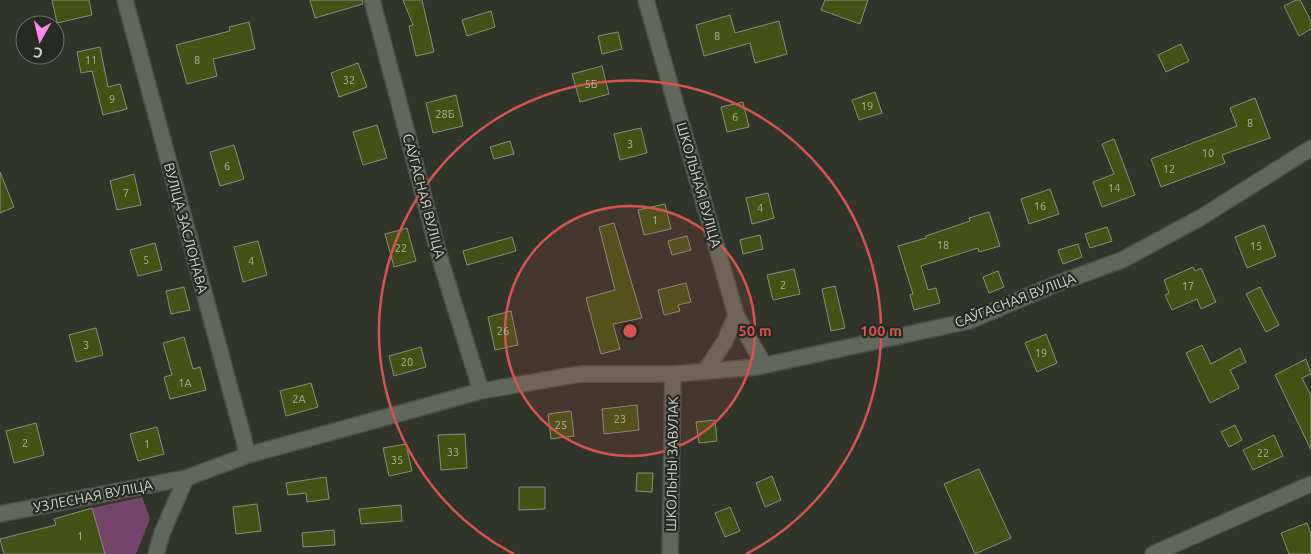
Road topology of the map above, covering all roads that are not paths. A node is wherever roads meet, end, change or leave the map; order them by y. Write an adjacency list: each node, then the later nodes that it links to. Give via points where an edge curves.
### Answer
1 (125, 0): 10 (street, ВУЛІЦА ЗАСЛОНАВА)
2 (372, 0): 9 (street, САЎГАСНАЯ ВУЛІЦА, via 441,262)
3 (646, 0): 5 (street, ШКОЛЬНАЯ ВУЛІЦА)
4 (1311, 148): 6 (street, САЎГАСНАЯ ВУЛІЦА, via 1200,218 1122,260 969,321)
5 (736, 315): 6 (street, ШКОЛЬНАЯ ВУЛІЦА); 7 (street, via 725,341)
6 (764, 365): 7 (street, САЎГАСНАЯ ВУЛІЦА)
7 (706, 370): 8 (street, САЎГАСНАЯ ВУЛІЦА)
8 (673, 374): 9 (street, САЎГАСНАЯ ВУЛІЦА, via 580,374); 15 (street, ШКОЛЬНЫ ЗАВУЛАК)
9 (481, 391): 10 (street, САЎГАСНАЯ ВУЛІЦА)
10 (248, 455): 11 (street, САЎГАСНАЯ ВУЛІЦА)
11 (186, 478): 13 (street, УЗЛЕСНАЯ ВУЛІЦА); 14 (street)
12 (1311, 484): 16 (street)
13 (0, 514)
14 (156, 554)
15 (670, 554)
16 (1153, 554)

